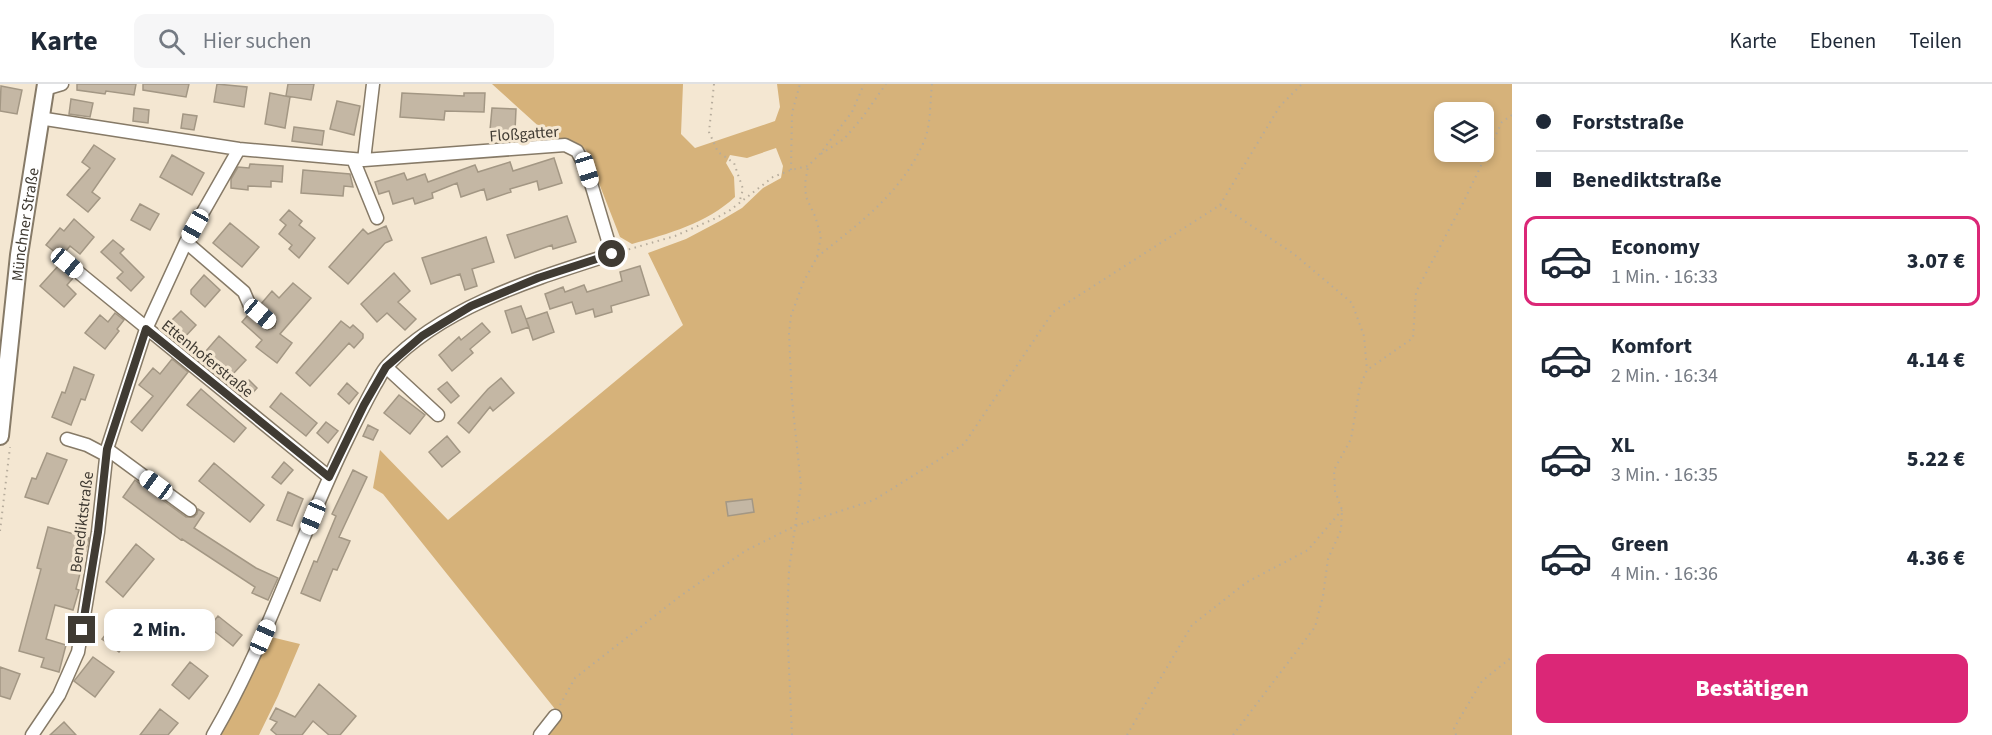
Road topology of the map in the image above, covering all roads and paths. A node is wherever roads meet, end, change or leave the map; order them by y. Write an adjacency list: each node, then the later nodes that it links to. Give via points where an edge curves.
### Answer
1 (62, 84): 9 (street)
2 (373, 84): 14 (street)
3 (714, 84): 17 (path, via 709,132 718,152 734,163 742,189)
4 (800, 84): 16 (path, via 792,113)
5 (864, 84): 13 (path, via 852,112)
6 (886, 84): 13 (path, via 844,139)
7 (932, 84): 22 (path, via 926,137 904,177 875,211)
8 (1302, 84): 18 (path, via 1280,106)
9 (45, 86): 11 (main road, Münchner Straße)
10 (1512, 115): 27 (path, via 1502,122 1416,292 1413,338)
11 (39, 118): 12 (street, Floßgatter); 29 (main road, Münchner Straße, via 19,255)
12 (239, 149): 14 (street, Floßgatter); 20 (street, Benediktstraße)
13 (819, 155): 15 (path)
14 (358, 160): 19 (street); 21 (street, Floßgatter, via 565,145 577,151 587,170)
15 (808, 166): 16 (path); 22 (path, via 806,197 821,236)
16 (791, 170): 17 (path, via 773,177)
17 (740, 202): 21 (path, via 716,218 675,236)
18 (1220, 205): 27 (path, via 1294,254 1352,303 1364,336); 35 (path, via 1053,312 964,444 874,500)
19 (377, 218)
20 (186, 243): 24 (street, via 244,292 250,306); 25 (street, Benediktstraße)
21 (612, 254): 26 (street, via 538,278 471,306 422,336)
22 (817, 257): 35 (path, via 803,283 790,325 792,400 801,485)
23 (67, 263): 25 (street, Ettenhoferstraße)
24 (269, 322)
25 (146, 329): 31 (street, Benediktstraße); 32 (street, Ettenhoferstraße)
26 (386, 367): 28 (street); 32 (street)
27 (1367, 370): 34 (path, via 1360,386 1351,439 1334,470 1335,491)
28 (438, 416)
29 (0, 436)
30 (67, 439): 31 (street)
31 (106, 452): 33 (street); 38 (street, Benediktstraße, via 98,532 78,652 59,695)
32 (329, 477): 39 (street, via 255,657)
33 (190, 510)
34 (1342, 510): 42 (path, via 1308,550 1246,582 1191,625); 43 (path, via 1341,530 1328,559 1315,627)
35 (795, 526): 37 (path, via 745,551 575,678); 41 (path, via 787,623)
36 (1512, 657): 44 (path, via 1482,681 1454,728)
37 (555, 716): 40 (street)
38 (32, 735)
39 (213, 735)
40 (540, 735)
41 (792, 735)
42 (1127, 735)
43 (1233, 735)
44 (1456, 735)

